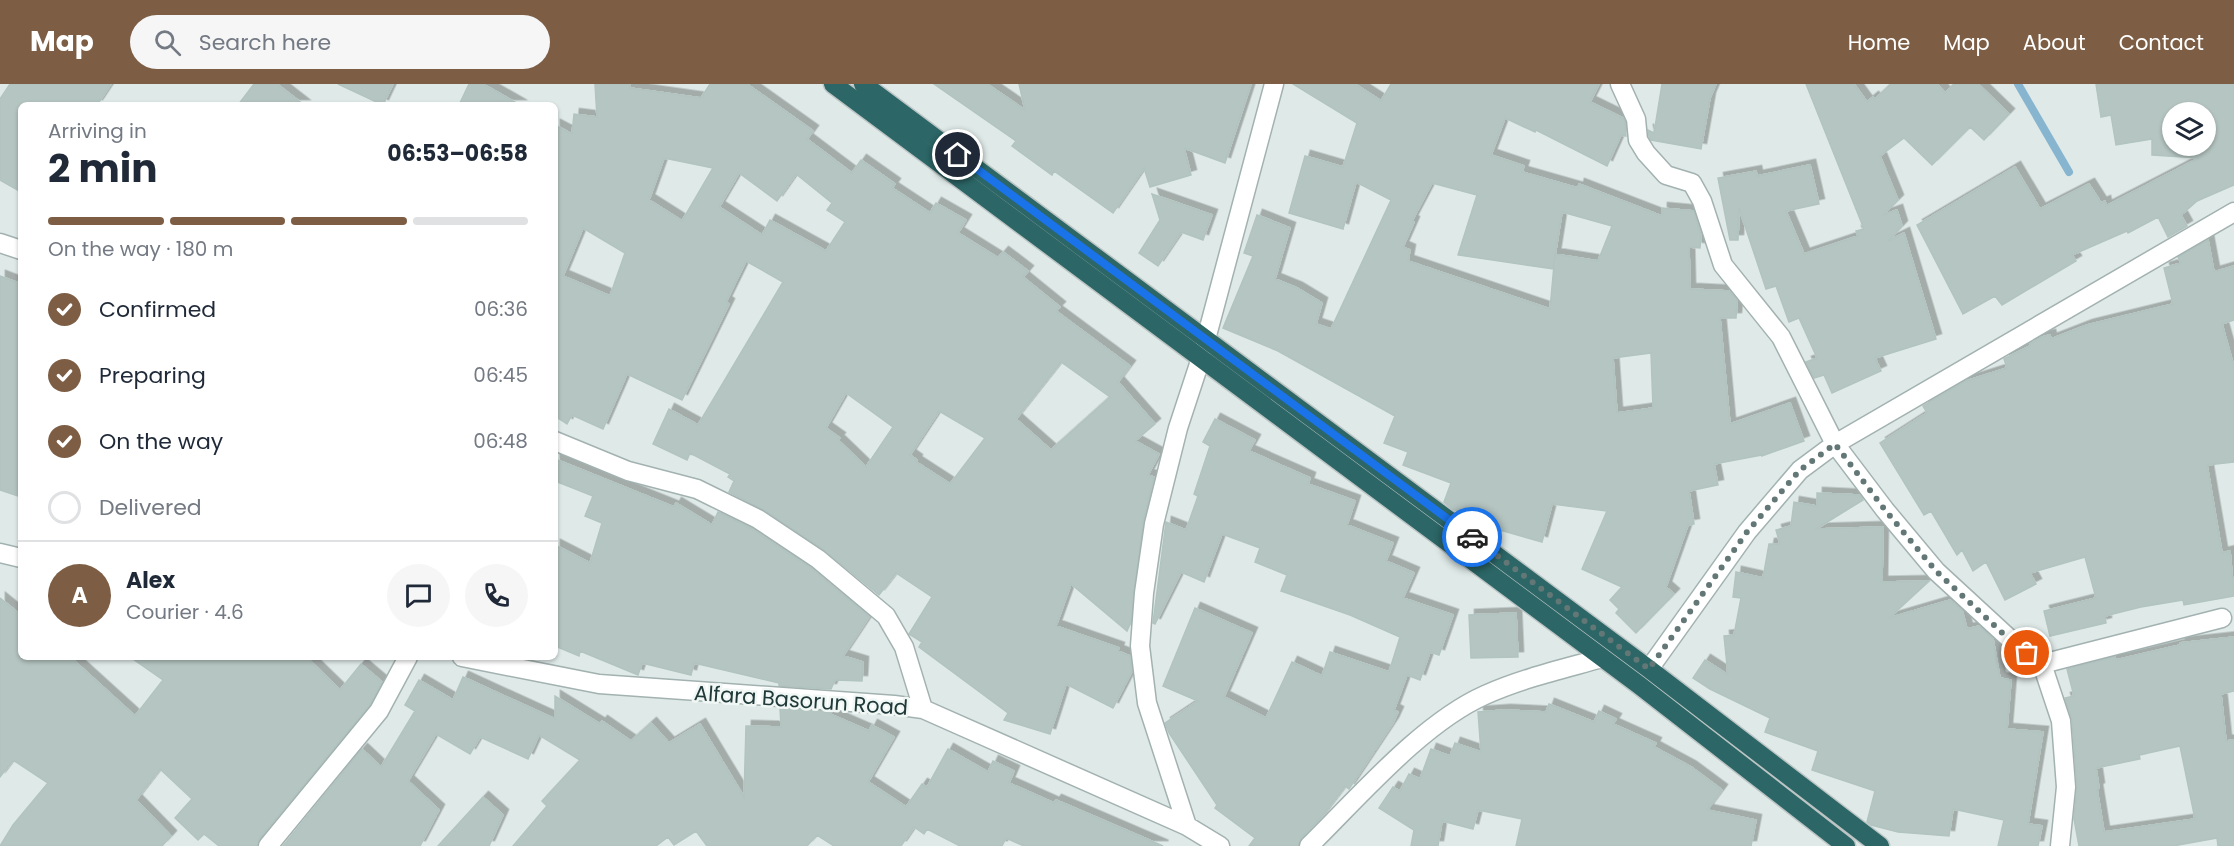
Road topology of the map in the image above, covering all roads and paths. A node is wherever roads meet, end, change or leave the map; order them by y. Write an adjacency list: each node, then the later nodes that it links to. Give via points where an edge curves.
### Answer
1 (833, 84): 9 (highway)
2 (863, 84): 8 (highway)
3 (1274, 84): 8 (street)
4 (1620, 84): 11 (street, via 1636,118 1638,140 1666,175 1692,183 1723,265 1781,337)
5 (2234, 212): 11 (street)
6 (0, 243): 7 (street)
7 (18, 249)
8 (1206, 339): 9 (street); 19 (highway)
9 (1201, 358): 15 (highway); 21 (street, via 1178,428 1154,524 1140,646 1147,703)
10 (558, 442): 20 (street, via 628,471 697,489 758,519 818,558 886,616 904,646)
11 (1835, 444): 18 (street, via 1936,571 2012,642); 19 (street, via 1800,470 1747,532)
12 (0, 553): 13 (street)
13 (18, 557)
14 (2222, 618): 18 (street)
15 (1602, 658): 24 (street, via 1483,696 1443,720); 25 (highway)
16 (406, 660): 22 (street, via 379,711)
17 (477, 660): 20 (street, Alfara Basorun Road, via 599,684)
18 (2042, 664): 27 (street, via 2061,721 2066,787)
19 (1649, 669): 26 (highway)
20 (923, 709): 21 (street, Alfara Basorun Road)
21 (1187, 826): 23 (street, Alfara Basorun Road)
22 (268, 846)
23 (1220, 846)
24 (1309, 846)
25 (1846, 846)
26 (1880, 846)
27 (2060, 846)

